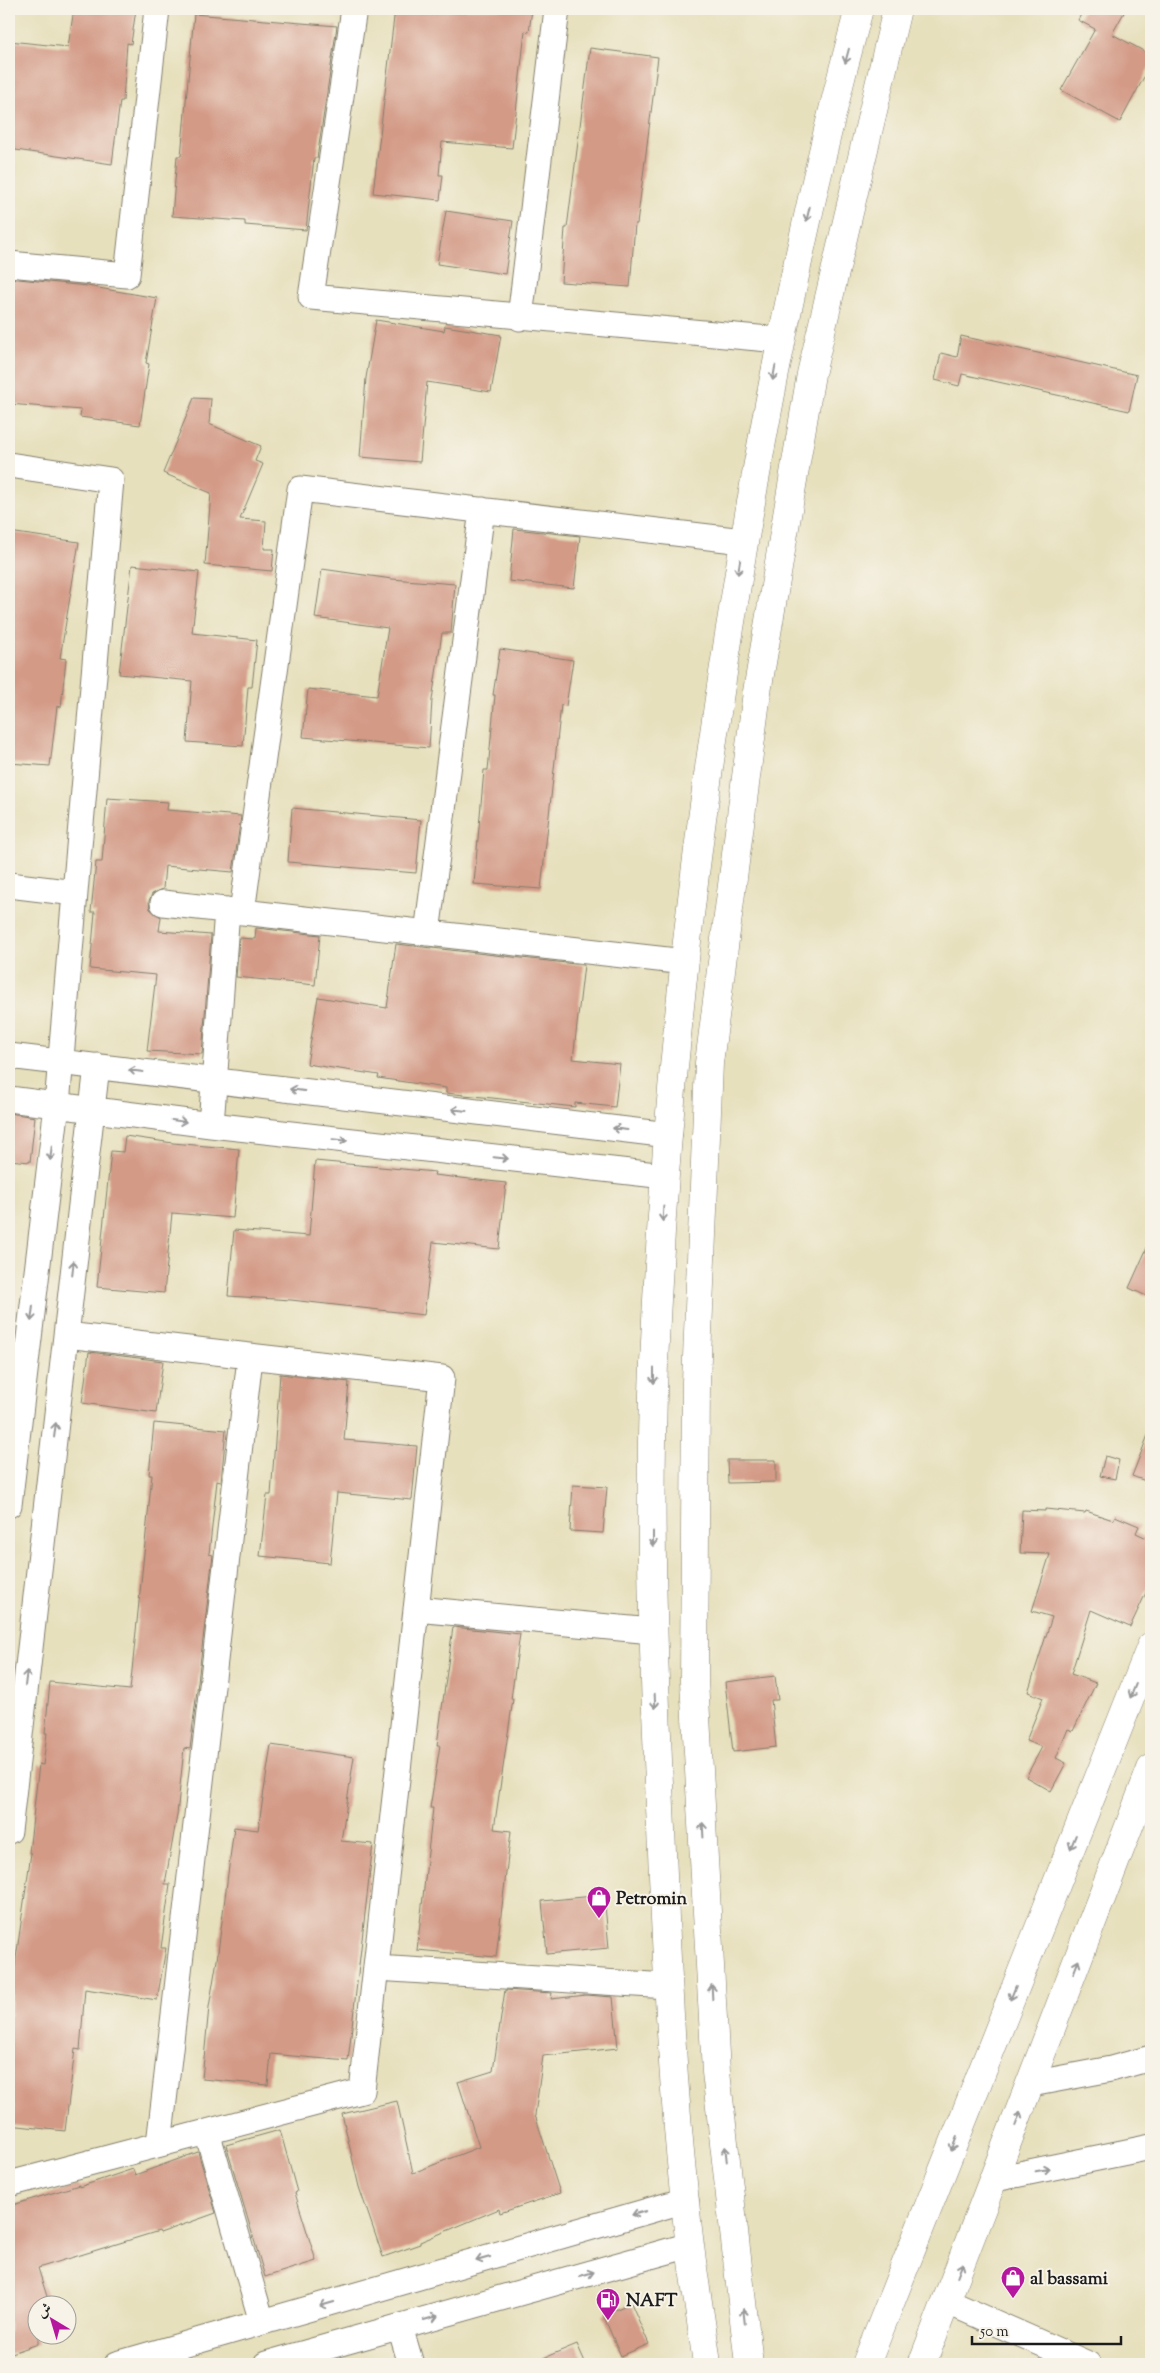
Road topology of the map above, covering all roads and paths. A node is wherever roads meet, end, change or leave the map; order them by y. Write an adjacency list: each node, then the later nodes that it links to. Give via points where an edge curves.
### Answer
1 (157, 9): 6 (street, via 127,275)
2 (354, 9): 7 (street, via 311,297)
3 (557, 9): 7 (street)
4 (859, 9): 8 (main road, one-way to 8, via 832,108)
5 (897, 9): 57 (main road, one-way to 5, via 716,2072 694,1681 696,1382 709,1063 757,692 812,374)
6 (9, 264)
7 (520, 318): 8 (street)
8 (780, 340): 11 (main road, one-way to 11)
9 (9, 465): 13 (street, via 112,480)
10 (482, 510): 11 (street); 15 (street, via 300,489); 16 (street)
11 (743, 541): 17 (main road, one-way to 17, via 707,768)
12 (9, 885): 13 (street)
13 (75, 893): 19 (street)
14 (163, 903): 15 (street)
15 (234, 911): 16 (street); 21 (street)
16 (427, 933): 17 (street)
17 (685, 962): 26 (main road)
18 (9, 1056): 19 (street)
19 (61, 1063): 20 (street); 23 (street)
20 (97, 1066): 21 (street, one-way to 20); 24 (street)
21 (214, 1080): 25 (street); 26 (street, one-way to 21)
22 (9, 1099): 23 (street)
23 (57, 1105): 24 (street); 30 (street, one-way to 30)
24 (91, 1108): 25 (street, one-way to 25); 28 (street, one-way to 24)
25 (211, 1125): 27 (street, one-way to 27)
26 (668, 1135): 27 (main road)
27 (665, 1176): 35 (main road, one-way to 35, via 654,1366)
28 (66, 1336): 29 (street); 31 (street, one-way to 28)
29 (250, 1358): 34 (street, via 442,1378); 44 (street)
30 (12, 1457): 31 (street); 32 (street)
31 (51, 1463): 33 (street)
32 (9, 1495): 33 (street)
33 (47, 1496): 38 (street, one-way to 33)
34 (416, 1610): 35 (street); 39 (street)
35 (652, 1631): 40 (main road, one-way to 40)
36 (1151, 1646): 58 (main road, one-way to 58)
37 (1151, 1770): 42 (main road, one-way to 37)
38 (9, 1831)
39 (376, 1968): 40 (street); 43 (street, via 362,2092)
40 (668, 1986): 48 (main road)
41 (1151, 2058): 42 (street)
42 (1031, 2084): 46 (main road, one-way to 42)
43 (207, 2132): 44 (street); 51 (street)
44 (159, 2144): 47 (street)
45 (1151, 2147): 46 (street, one-way to 45)
46 (995, 2179): 50 (main road, one-way to 46)
47 (9, 2184)
48 (686, 2200): 49 (main road); 51 (street, one-way to 51)
49 (690, 2245): 52 (street, one-way to 49); 56 (main road)
50 (948, 2302): 59 (main road); 60 (street)
51 (262, 2322): 53 (street)
52 (400, 2327): 54 (street); 55 (street)
53 (117, 2364)
54 (266, 2364)
55 (411, 2364)
56 (707, 2364)
57 (749, 2364)
58 (866, 2364)
59 (922, 2364)
60 (1088, 2364)

